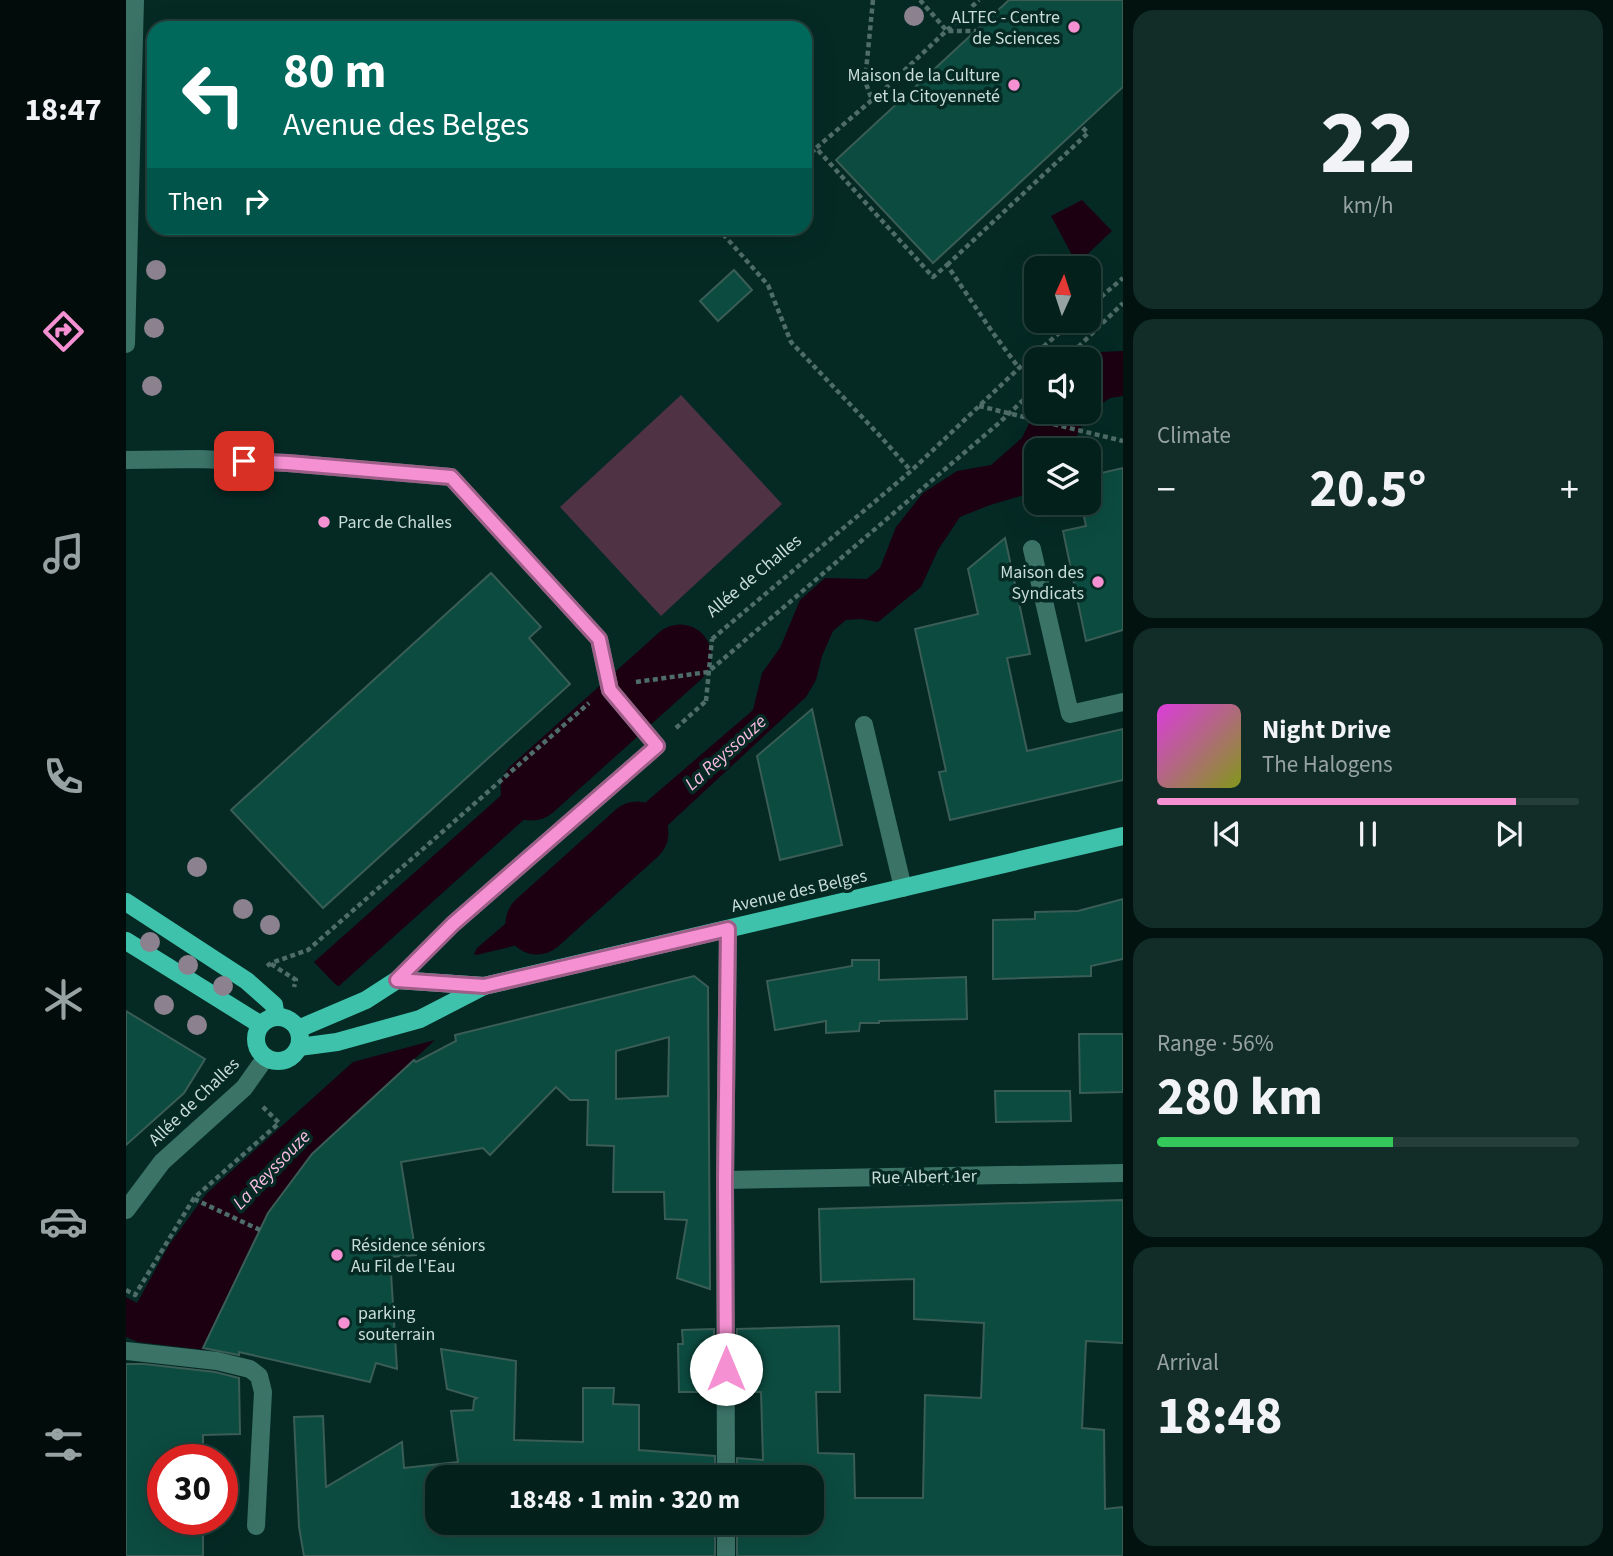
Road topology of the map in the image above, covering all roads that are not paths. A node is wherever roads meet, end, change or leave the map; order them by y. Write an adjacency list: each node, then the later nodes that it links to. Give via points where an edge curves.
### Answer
1 (135, 0): 2 (street)
2 (126, 344)
3 (126, 460): 12 (street, via 288,463 451,477 599,639 615,687 657,746 453,924)
4 (1032, 549): 5 (street, via 1070,714)
5 (1123, 702)
6 (864, 725): 8 (street)
7 (1123, 836): 8 (main road, Avenue des Belges)
8 (903, 888): 10 (main road, Avenue des Belges)
9 (126, 902): 14 (main road, via 247,981 274,1005)
10 (728, 929): 13 (main road, Avenue des Belges); 18 (street)
11 (126, 941): 14 (main road)
12 (397, 980): 13 (main road, Avenue des Belges); 15 (main road)
13 (484, 986): 15 (main road, Avenue des Belges, via 420,1019 337,1042)
14 (269, 1021): 15 (main road, via 289,1020); 16 (main road, via 258,1030 256,1042)
15 (298, 1038): 16 (main road, via 291,1057 278,1061)
16 (266, 1057): 19 (street, Allée de Challes, via 244,1088 162,1162)
17 (1123, 1173): 18 (street, Rue Albert 1er)
18 (725, 1181): 21 (street)
19 (126, 1210)
20 (126, 1351): 22 (street, via 217,1361 250,1368 259,1376)
21 (726, 1465)
22 (256, 1526)
23 (726, 1535): 24 (street)
24 (726, 1556)

